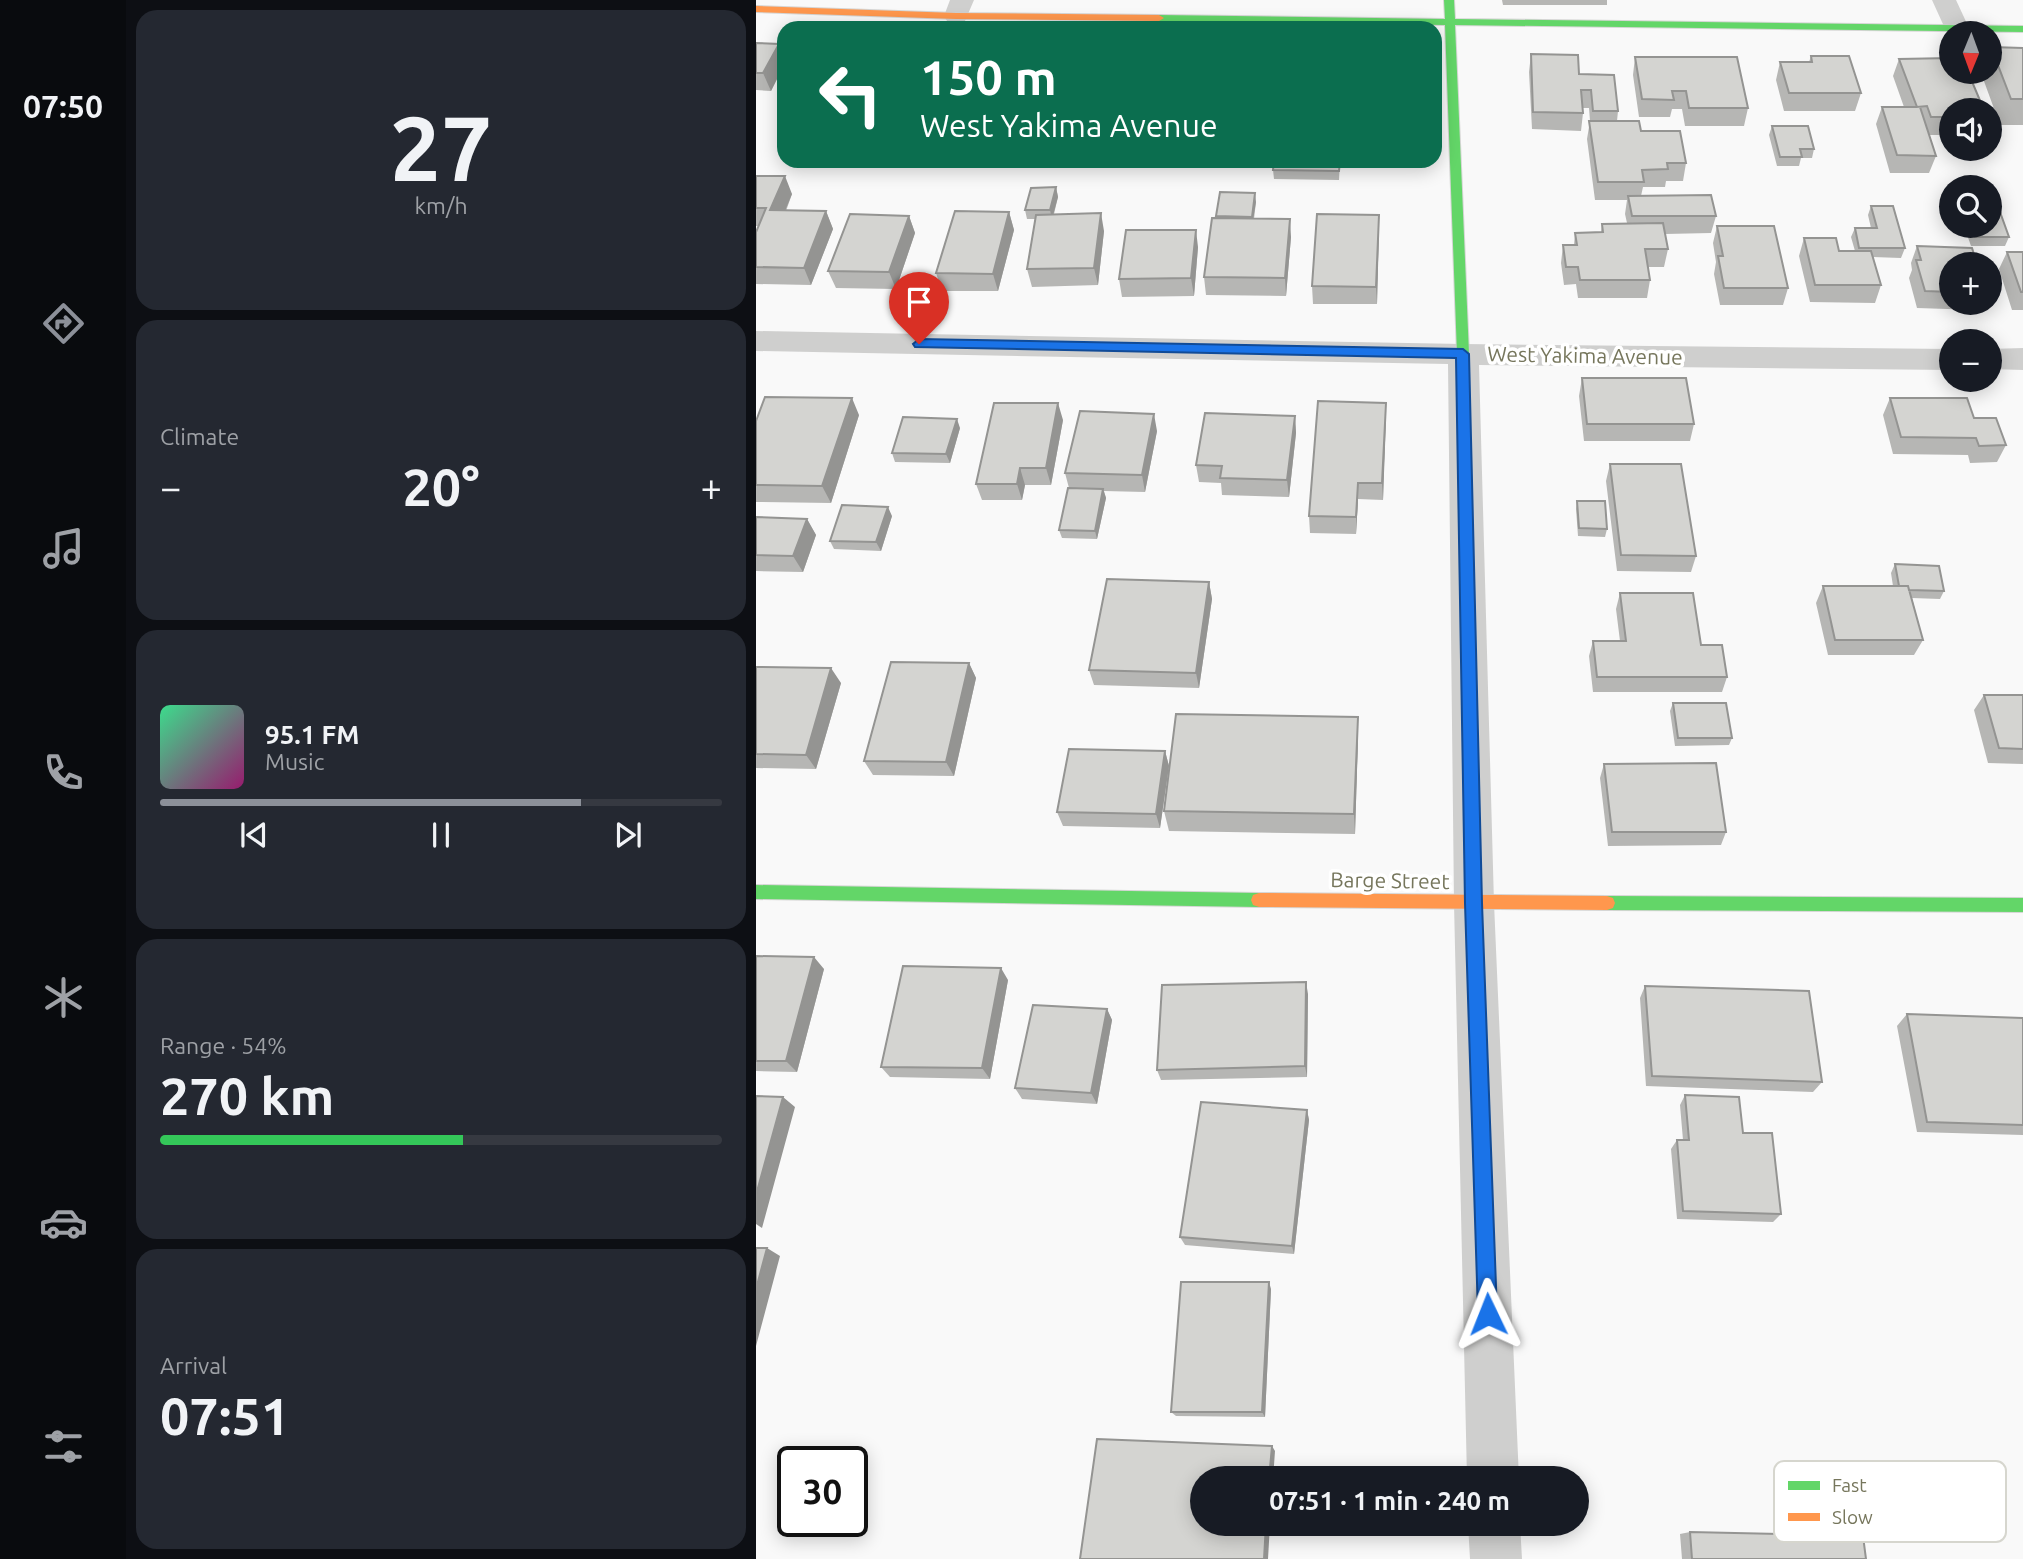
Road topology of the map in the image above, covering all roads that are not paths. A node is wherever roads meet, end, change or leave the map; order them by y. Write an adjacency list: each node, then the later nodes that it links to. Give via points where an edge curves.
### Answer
1 (1449, 0): 8 (street)
2 (1944, 0): 6 (street)
3 (959, 8): 4 (street); 5 (street)
4 (756, 9)
5 (1385, 21)
6 (1953, 21)
7 (1442, 23): 8 (street)
8 (1450, 23): 9 (street); 13 (street)
9 (1939, 28)
10 (2002, 29): 11 (street)
11 (2023, 29)
12 (756, 341): 13 (street, West Yakima Avenue)
13 (1463, 354): 14 (street, West Yakima Avenue); 18 (street)
14 (1939, 359)
15 (2002, 359): 16 (street)
16 (2023, 359)
17 (756, 892): 18 (street, Barge Street)
18 (1474, 903): 19 (street, Barge Street); 20 (street)
19 (2023, 905)
20 (1493, 1466)
21 (1495, 1536): 22 (street)
22 (1496, 1559)

